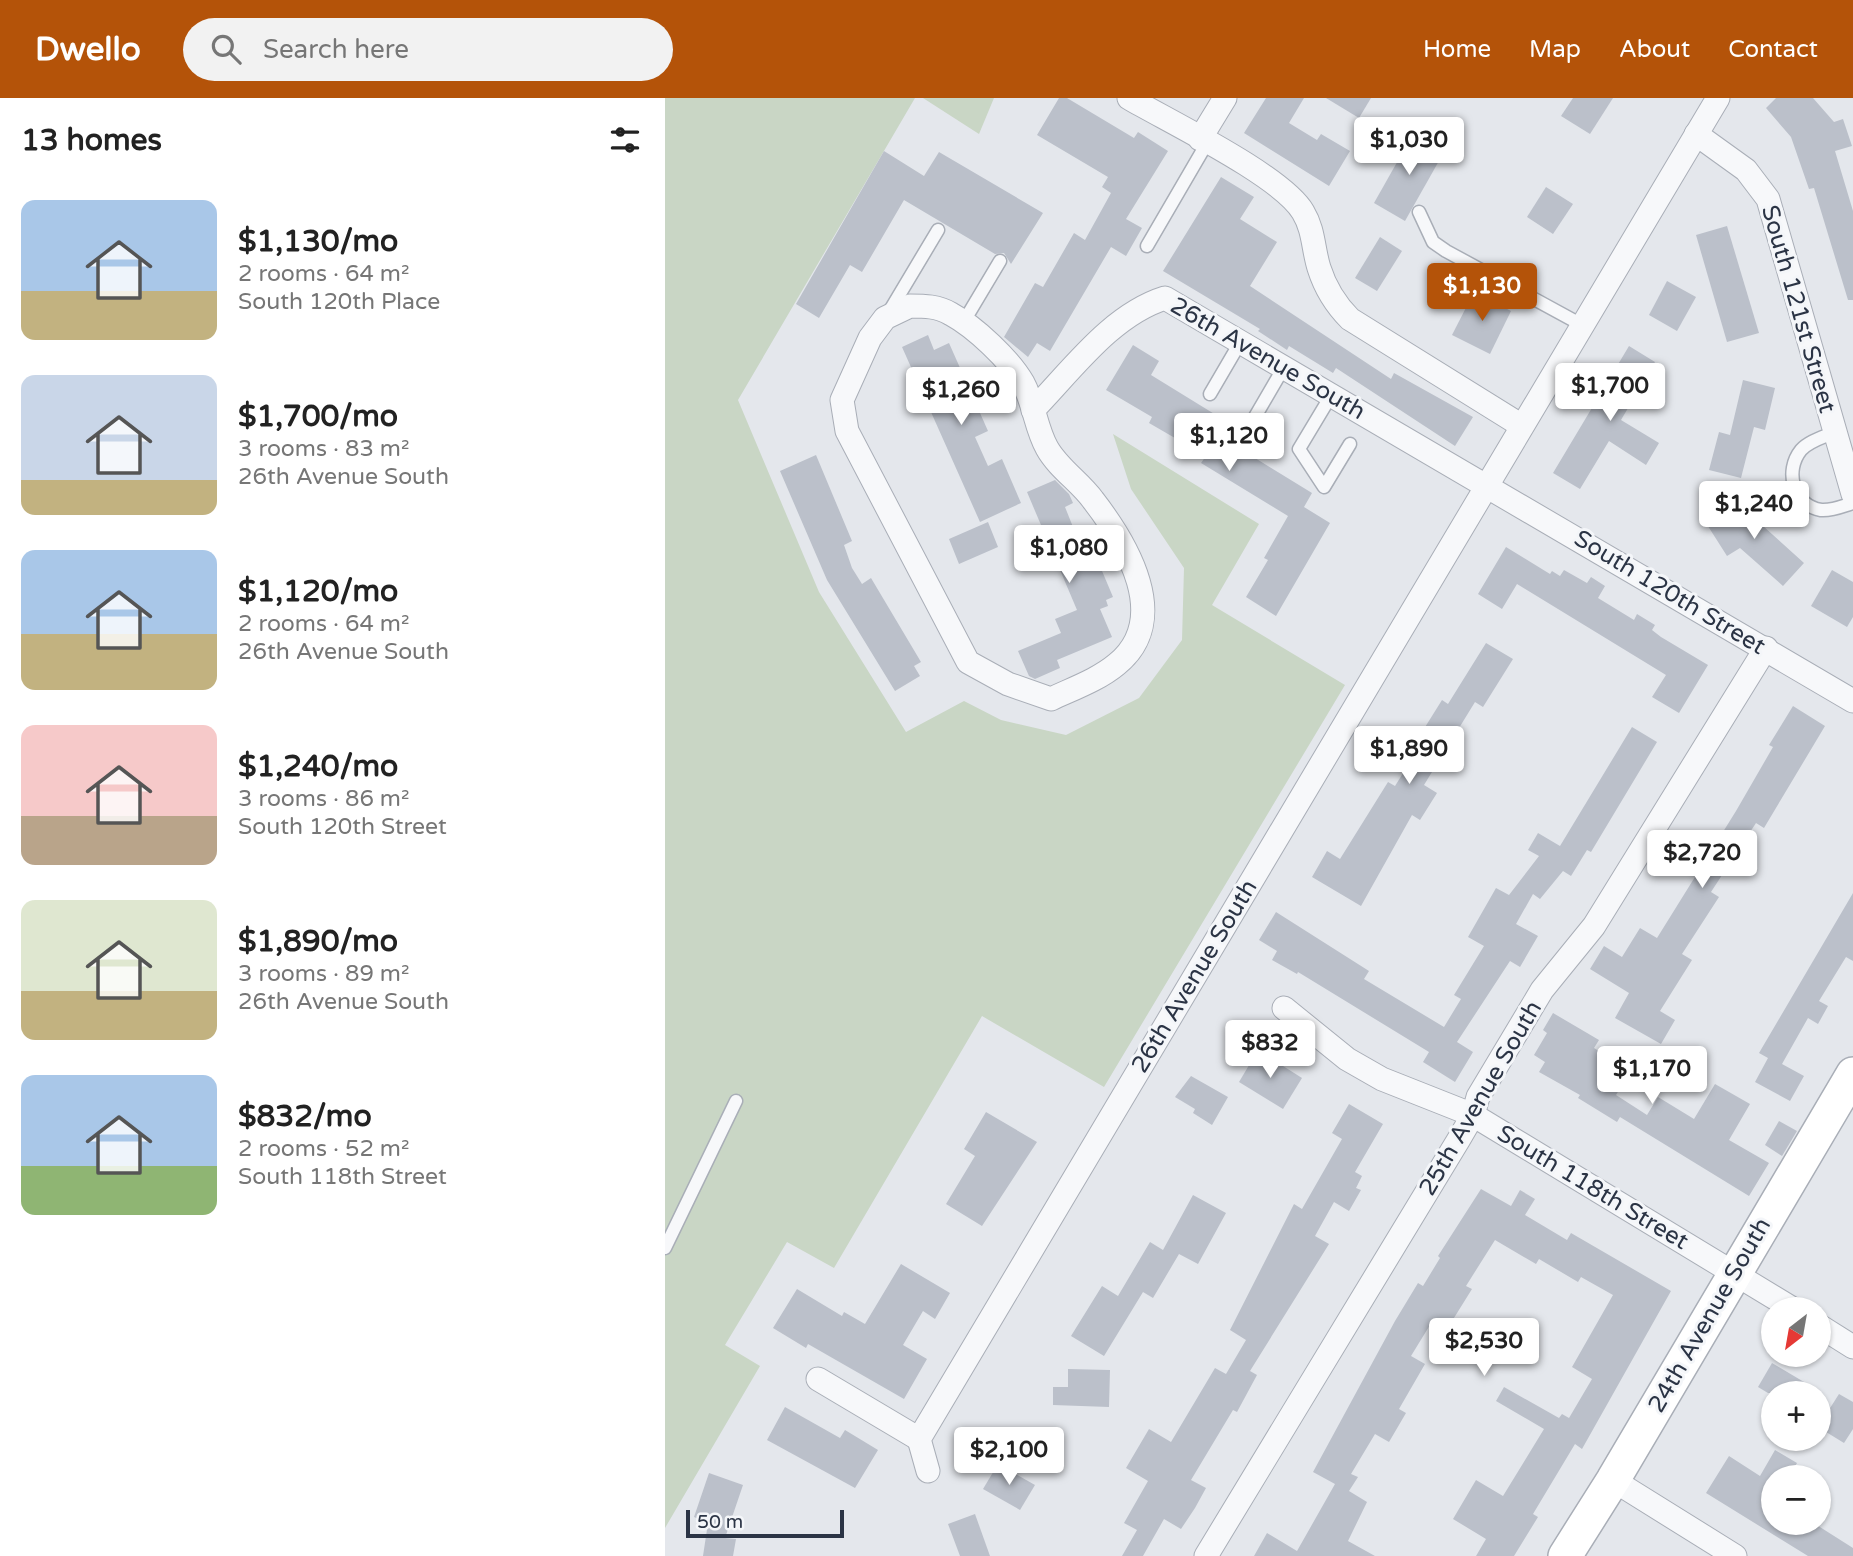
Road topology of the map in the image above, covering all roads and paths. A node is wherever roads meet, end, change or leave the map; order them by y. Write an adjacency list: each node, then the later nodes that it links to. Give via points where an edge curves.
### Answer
1 (1129, 98): 5 (street)
2 (1225, 98): 5 (street)
3 (1718, 98): 4 (street, 26th Avenue South)
4 (1696, 134): 12 (street, 26th Avenue South); 20 (street, South 121st Street, via 1747,170 1768,199)
5 (1203, 141): 8 (lane); 19 (street, via 1281,187 1296,202 1312,231 1328,288 1350,319)
6 (1419, 212): 12 (lane, via 1433,242)
7 (938, 230): 10 (lane)
8 (1147, 246)
9 (1000, 261): 11 (lane)
10 (885, 318): 11 (street, via 910,306 931,306); 17 (street, via 870,338 842,400 847,431 968,662 1008,684 1051,699 1116,665 1136,644 1143,617 1142,593 1136,566 1094,500 1047,449)
11 (963, 323): 17 (street, via 1004,357 1023,384)
12 (1582, 325): 19 (street, 26th Avenue South)
13 (1241, 341): 14 (street, 26th Avenue South); 15 (lane); 17 (street, 26th Avenue South, via 1165,298 1146,304 1122,320)
14 (1285, 367): 16 (street, 26th Avenue South); 18 (lane)
15 (1210, 394)
16 (1332, 394): 21 (lane, via 1299,450 1324,487); 22 (street, 26th Avenue South)
17 (1033, 410)
18 (1252, 422)
19 (1522, 426): 22 (street, 26th Avenue South)
20 (1835, 432): 23 (street, South 121st Street); 24 (lane, South 121st Street, via 1802,449 1791,472 1792,483 1808,504 1822,510)
21 (1350, 444)
22 (1487, 484): 25 (street, South 120th Street); 37 (street, 26th Avenue South)
23 (1853, 494)
24 (1853, 503)
25 (1766, 649): 26 (street, South 120th Street); 30 (street, 25th Avenue South, via 1594,926 1542,990 1478,1097)
26 (1853, 701)
27 (1284, 1009): 30 (street, South 118th Street, via 1347,1059 1382,1079)
28 (1853, 1074): 32 (street, 24th Avenue South)
29 (736, 1101): 31 (lane)
30 (1473, 1115): 32 (street, South 118th Street); 40 (street, 25th Avenue South)
31 (665, 1248)
32 (1734, 1272): 33 (street, South 118th Street); 39 (street, 24th Avenue South)
33 (1774, 1297)
34 (1831, 1333): 35 (street)
35 (1853, 1347)
36 (818, 1379): 37 (street)
37 (919, 1439): 38 (street)
38 (928, 1471)
39 (1613, 1480): 41 (street, 24th Avenue South); 42 (street)
40 (1206, 1556)
41 (1565, 1556)
42 (1735, 1556)

